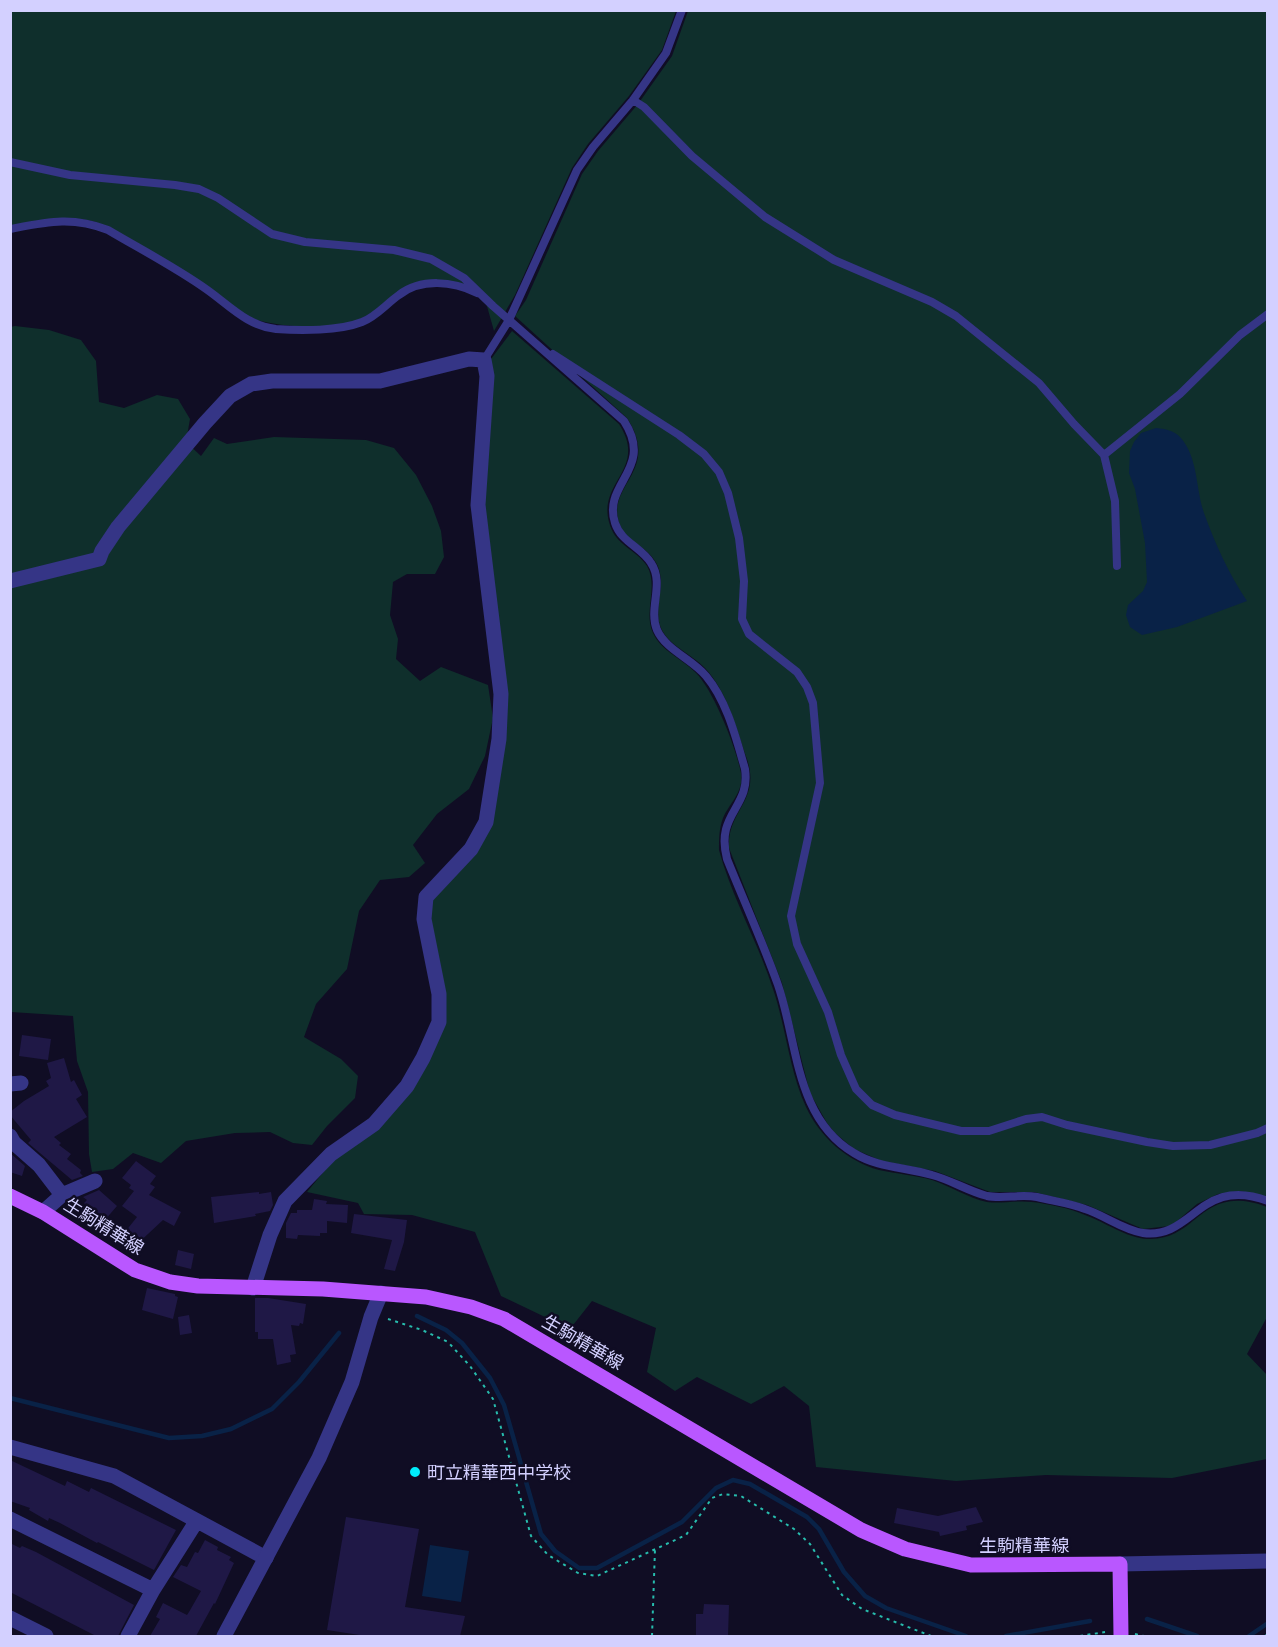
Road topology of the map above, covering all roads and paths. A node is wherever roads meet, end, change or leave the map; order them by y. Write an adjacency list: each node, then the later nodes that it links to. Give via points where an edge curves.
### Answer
1 (682, 10): 2 (lane, via 666,53)
2 (633, 100): 7 (lane, via 577,171); 10 (lane, via 765,218 834,260 956,316 1039,383)
3 (10, 162): 5 (lane, via 70,175 199,189 272,234 305,242 394,250 431,259 464,278)
4 (10, 229): 5 (lane, via 55,221 81,222 108,230 206,289 239,315 276,329 353,326 373,317 399,294 423,285 458,285)
5 (481, 295): 7 (lane)
6 (1268, 314): 10 (lane, via 1240,335 1180,394)
7 (509, 320): 8 (lane); 9 (lane)
8 (534, 342): 13 (lane, via 679,435 704,454 724,482 739,538 745,626 797,672 813,703 820,783 791,916 797,944 828,1012 856,1089 872,1105 895,1115 961,1131 989,1131 1042,1117 1173,1146 1210,1145); 18 (lane, via 624,421 632,436 633,461 614,496 615,525 622,538 646,557 655,570 654,617 658,632 709,679 746,769 744,795 725,829 725,849 780,990 806,1095 832,1136 871,1162 934,1175 989,1197 1033,1197 1063,1203 1142,1233 1161,1233 1179,1226 1200,1207 1219,1198 1240,1195)
9 (484, 360): 12 (street, via 470,358 380,381 250,384 230,396 205,423 118,527 99,559); 20 (street, via 487,376 478,505 501,694 499,739 486,822 471,849 426,897 424,919 438,994 438,1022 407,1086 374,1124 331,1154 285,1201)
10 (1104, 455): 11 (lane, via 1115,501)
11 (1117, 566)
12 (10, 581)
13 (1268, 1128)
14 (10, 1136): 16 (street)
15 (94, 1180): 16 (street)
16 (62, 1195): 19 (street)
17 (10, 1196): 19 (main road, 生駒精華線)
18 (1268, 1201)
19 (43, 1212): 20 (main road, 生駒精華線, via 135,1270 198,1286)
20 (253, 1288): 21 (main road, 生駒精華線)
21 (381, 1293): 27 (street, via 352,1382 319,1458); 29 (main road, 生駒精華線, via 426,1297 504,1318 861,1530 905,1549 971,1565)
22 (388, 1318): 26 (path, via 448,1342 470,1365 493,1399 531,1536 548,1555 578,1573 597,1576)
23 (10, 1447): 25 (street, via 114,1476)
24 (10, 1520): 30 (street)
25 (196, 1522): 27 (street); 30 (street)
26 (656, 1549): 37 (path); 38 (path, via 686,1535 712,1498 723,1494 741,1496 794,1529 810,1544 842,1595 862,1609)
27 (266, 1558): 36 (street)
28 (1268, 1561): 29 (street)
29 (1120, 1564): 33 (main road)
30 (153, 1590): 35 (street)
31 (10, 1618): 34 (street)
32 (1105, 1632): 39 (path)
33 (1127, 1635): 40 (path)
34 (46, 1636)
35 (128, 1636)
36 (224, 1636)
37 (652, 1636)
38 (931, 1636)
39 (1080, 1636)
40 (1144, 1636)

